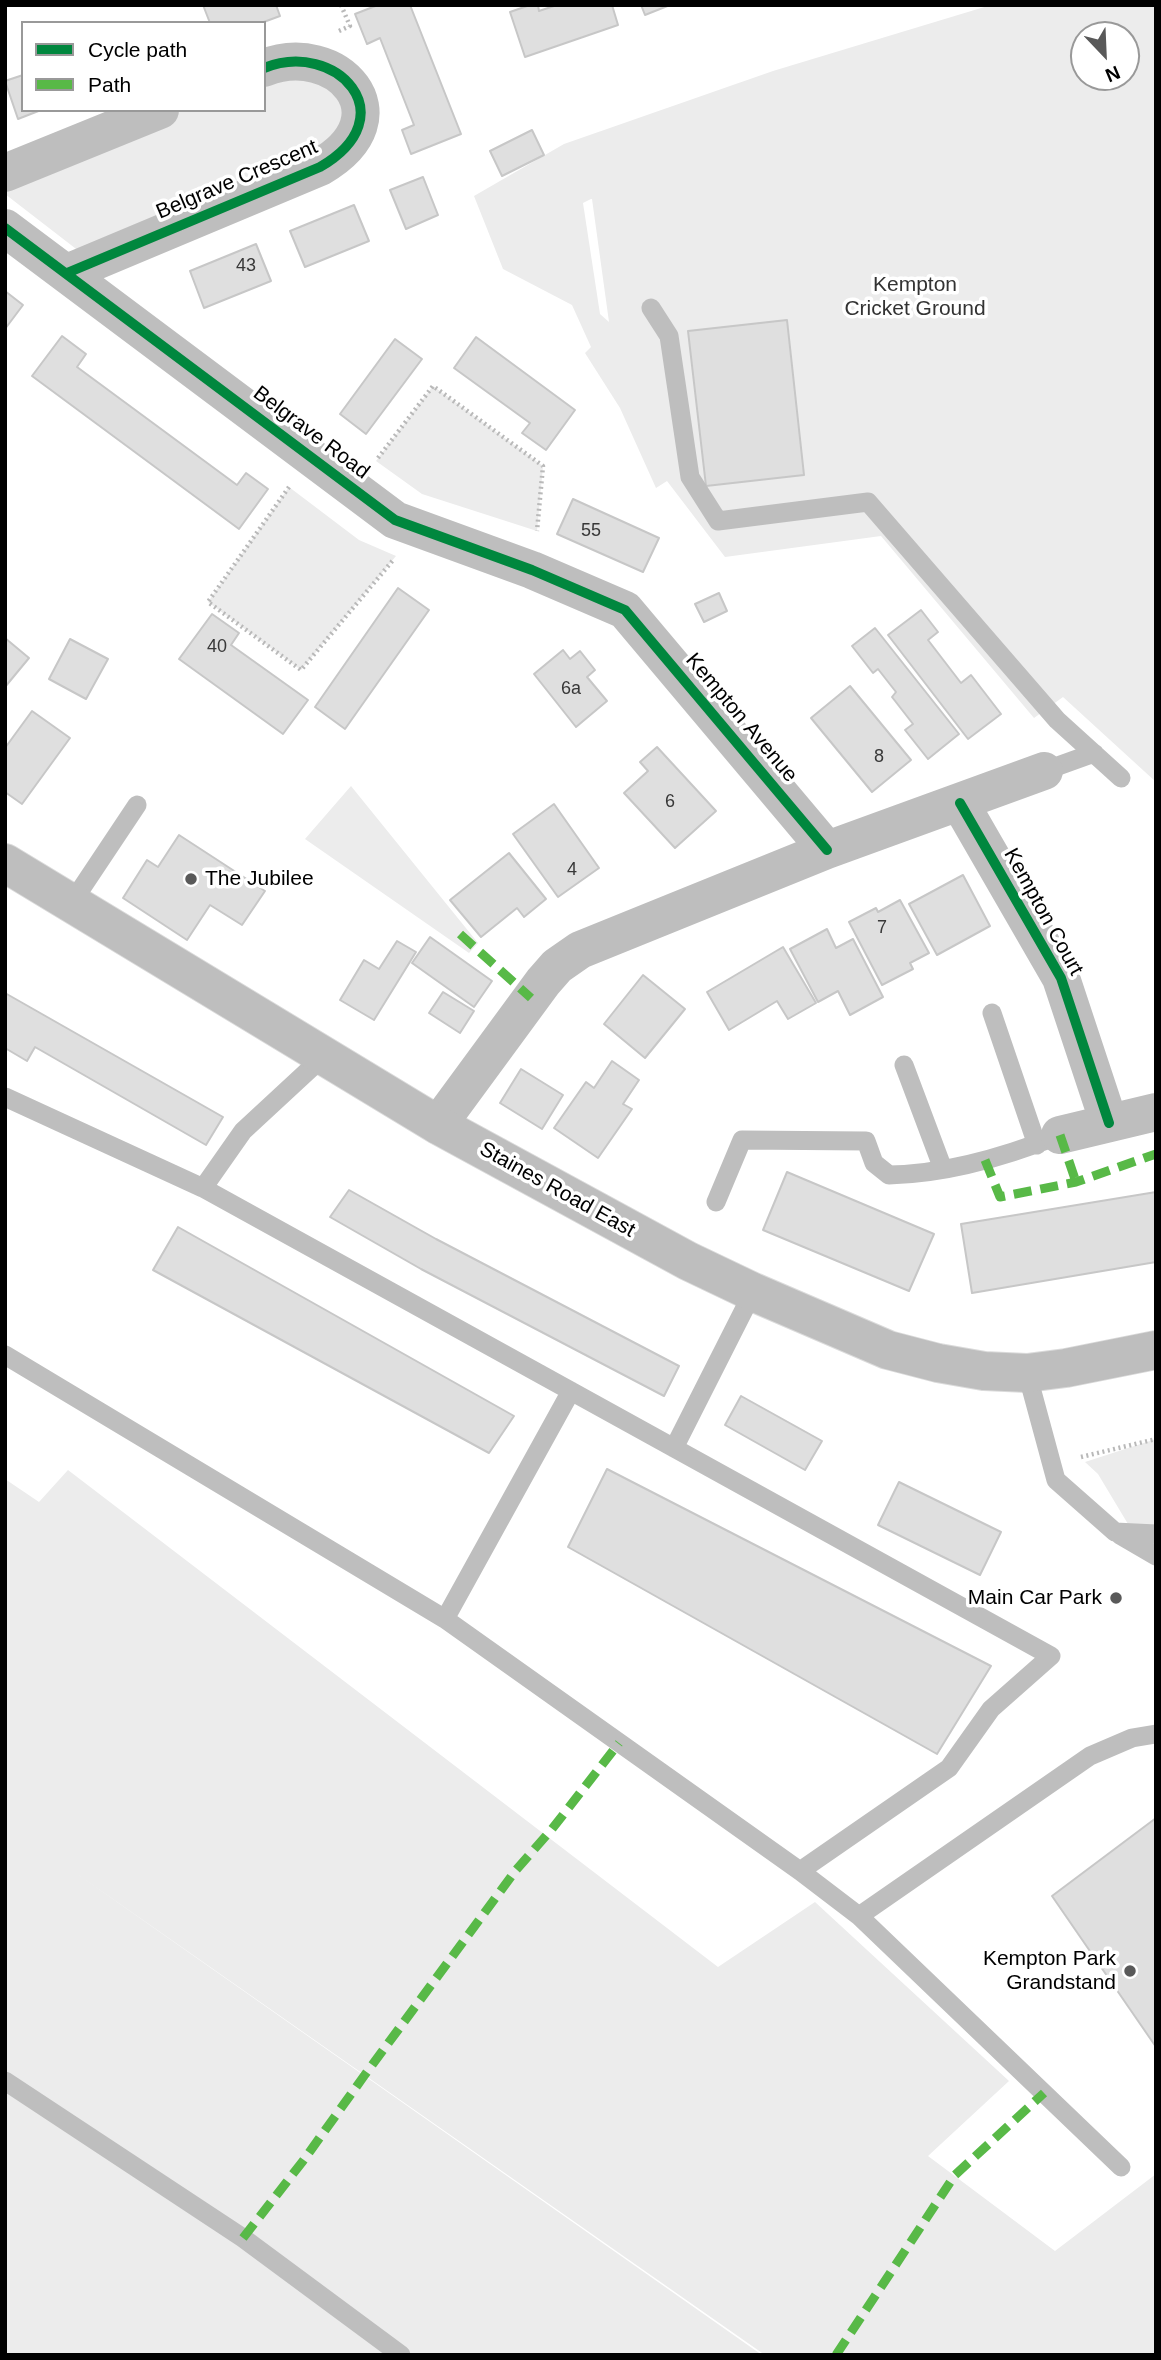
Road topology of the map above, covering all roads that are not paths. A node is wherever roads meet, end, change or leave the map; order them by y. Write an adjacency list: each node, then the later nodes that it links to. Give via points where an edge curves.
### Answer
1 (266, 67): 5 (main road, Belgrave Crescent, via 299,62 321,67 344,78 357,93 362,116 352,140 337,157)
2 (155, 112): 3 (main road)
3 (5, 173)
4 (5, 228): 5 (main road, Belgrave Road)
5 (67, 273): 7 (main road, Belgrave Road, via 395,520)
6 (651, 308): 8 (lane, via 669,336 690,477 718,521 868,502 1057,720)
7 (625, 610): 13 (main road, Kempton Avenue)
8 (1094, 753): 9 (lane); 10 (lane)
9 (1044, 771): 11 (main road)
10 (1121, 778)
11 (960, 803): 13 (main road); 21 (main road, Kempton Court, via 1060,978)
12 (137, 805): 15 (lane)
13 (827, 850): 22 (main road, via 580,950 557,966)
14 (5, 863): 15 (main road, Staines Road East)
15 (71, 904): 17 (main road, Staines Road East)
16 (992, 1013): 23 (lane)
17 (324, 1056): 22 (main road, Staines Road East); 25 (lane, via 243,1131)
18 (904, 1065): 24 (lane)
19 (5, 1097): 25 (lane)
20 (1156, 1112): 21 (main road)
21 (1109, 1122): 23 (main road)
22 (439, 1125): 27 (main road, Staines Road East)
23 (1048, 1140): 24 (lane, via 1012,1154)
24 (943, 1169): 26 (lane, via 889,1175 874,1163 866,1141 742,1140)
25 (203, 1188): 31 (lane)
26 (716, 1202)
27 (753, 1292): 30 (main road, Staines Road East, via 888,1350 985,1371); 32 (lane)
28 (1156, 1350): 30 (main road, Staines Road East)
29 (5, 1355): 36 (lane)
30 (1027, 1373): 33 (lane, via 1056,1480)
31 (571, 1391): 32 (lane); 36 (lane)
32 (674, 1448): 38 (lane, via 1051,1656 991,1709 949,1768)
33 (1115, 1532): 34 (lane); 35 (lane)
34 (1156, 1534)
35 (1156, 1556)
36 (445, 1619): 38 (lane)
37 (1156, 1734): 39 (lane, via 1132,1738 1090,1756)
38 (800, 1871): 39 (lane)
39 (859, 1916): 41 (lane)
40 (7, 2090): 42 (lane, via 243,2238)
41 (1121, 2167)
42 (401, 2355)

